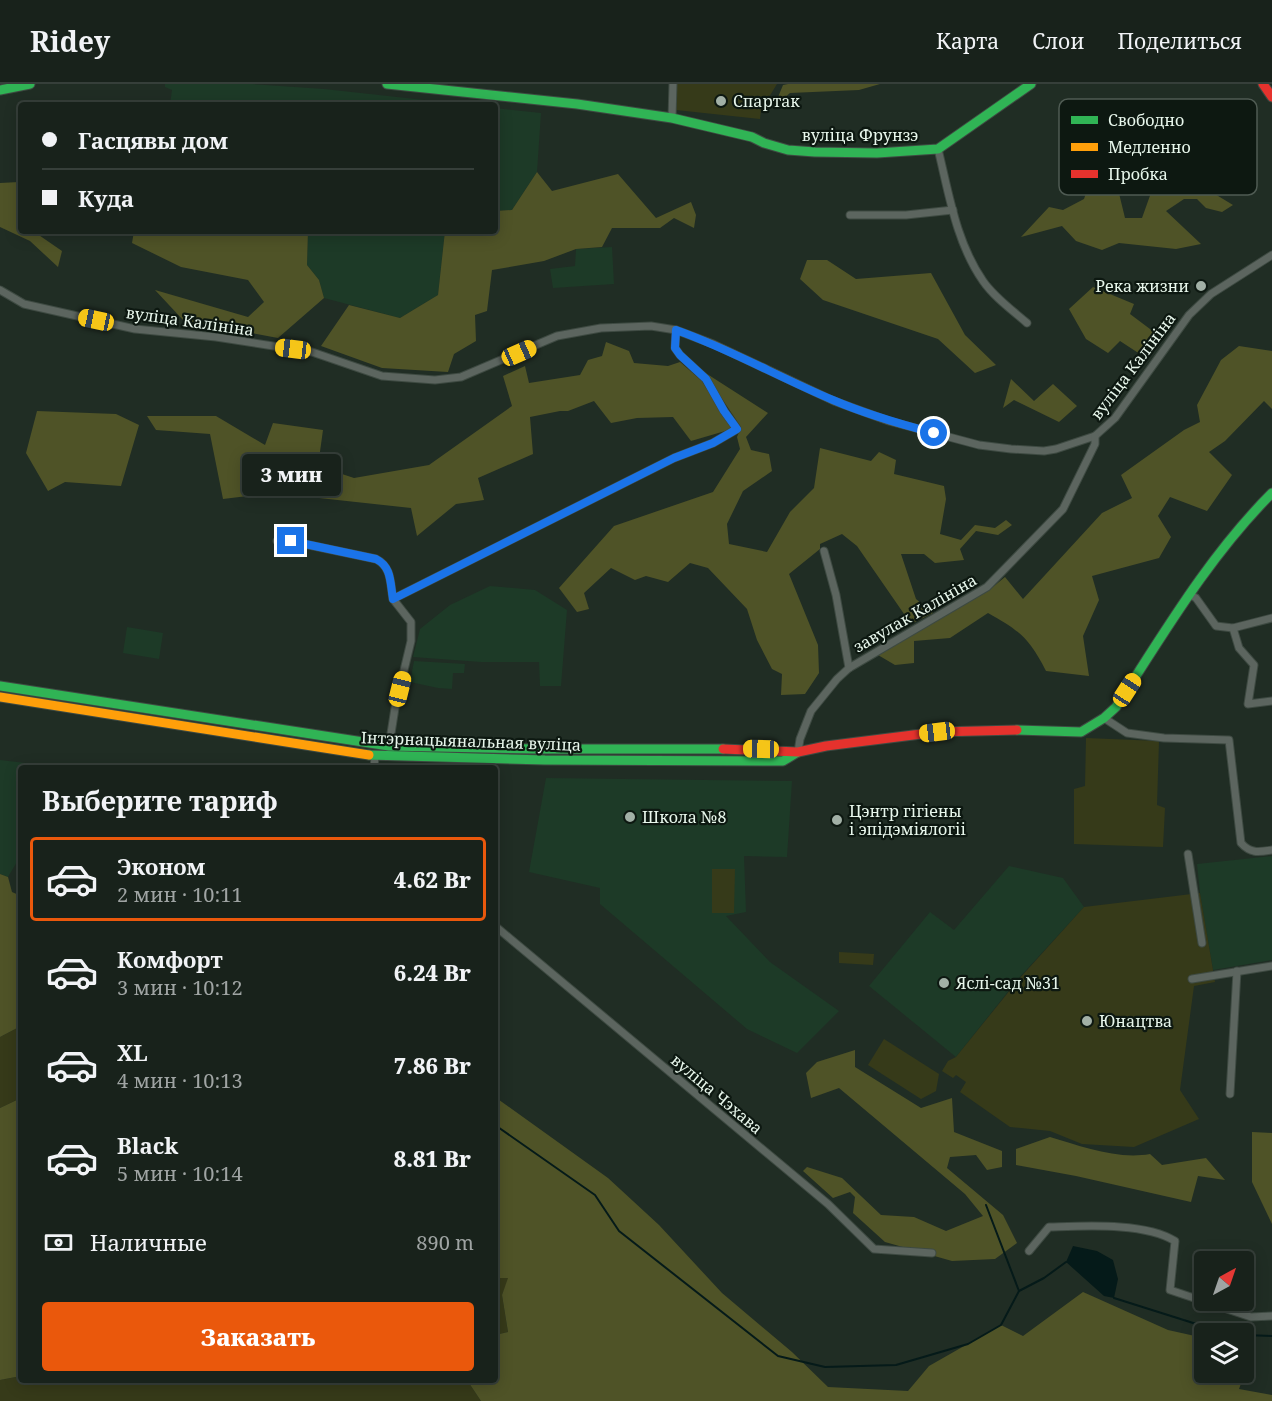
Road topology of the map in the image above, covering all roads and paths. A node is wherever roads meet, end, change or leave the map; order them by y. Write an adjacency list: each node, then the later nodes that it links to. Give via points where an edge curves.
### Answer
1 (30, 84): 6 (main road)
2 (387, 84): 8 (main road, вуліца Фрунзэ)
3 (673, 84): 8 (street)
4 (1031, 84): 9 (main road, вуліца Фрунзэ)
5 (1263, 84): 7 (main road)
6 (0, 90)
7 (1272, 97)
8 (672, 118): 9 (main road, вуліца Фрунзэ, via 788,150 877,153)
9 (938, 149): 10 (street)
10 (952, 210): 11 (street); 14 (street, via 966,253 984,283)
11 (850, 215)
12 (1270, 257): 16 (street, вуліца Калініна, via 1211,294 1189,315 1115,418)
13 (0, 290): 15 (street, вуліца Калініна, via 24,304 135,329 312,352 382,376 435,380 461,378 557,336 602,327)
14 (1027, 323)
15 (676, 330): 16 (street, вуліца Калініна, via 834,401 889,421 980,445 1044,451); 21 (street, via 675,348 706,379 737,429)
16 (1095, 436): 24 (street, завулак Калініна, via 1095,444 1063,509 987,587)
17 (1272, 493): 20 (main road, Інтэрнацыянальная вуліца, via 1245,520)
18 (277, 541): 21 (street, via 376,559 388,571)
19 (824, 551): 24 (street, завулак Калініна, via 837,595)
20 (1189, 594): 23 (street, via 1216,626); 30 (main road, Інтэрнацыянальная вуліца, via 1116,706)
21 (393, 599): 32 (street, via 411,622 411,641)
22 (1272, 618): 23 (street)
23 (1233, 628): 28 (street, via 1239,648 1254,665 1248,704)
24 (849, 668): 34 (street, завулак Калініна, via 811,711)
25 (0, 686): 27 (main road, Інтэрнацыянальная вуліца)
26 (0, 697): 29 (main road, Інтэрнацыянальная вуліца)
27 (97, 701): 29 (main road); 31 (main road, Інтэрнацыянальная вуліца)
28 (1272, 701)
29 (96, 711): 35 (main road, Інтэрнацыянальная вуліца)
30 (1104, 718): 34 (main road, Інтэрнацыянальная вуліца, via 1081,732 937,732); 38 (street, via 1127,733 1229,741 1241,843 1254,853)
31 (376, 744): 32 (main road, Інтэрнацыянальная вуліца); 35 (main road)
32 (389, 746): 33 (main road, Інтэрнацыянальная вуліца)
33 (545, 749): 34 (main road, Інтэрнацыянальная вуліца); 36 (main road)
34 (798, 752): 36 (main road, Інтэрнацыянальная вуліца, via 783,760)
35 (375, 756): 36 (main road, Інтэрнацыянальная вуліца); 37 (street)
36 (545, 760)
37 (374, 765)
38 (1272, 850)
39 (1188, 854): 41 (street)
40 (498, 929): 47 (street, вуліца Чэхава, via 828,1204 874,1249)
41 (1202, 943)
42 (1272, 966): 43 (street)
43 (1237, 971): 44 (street); 45 (street)
44 (1192, 979)
45 (1230, 1094)
46 (1029, 1251): 48 (street, via 1049,1227 1107,1226 1164,1234 1175,1241 1170,1290 1251,1317)
47 (932, 1253)
48 (1272, 1316)

